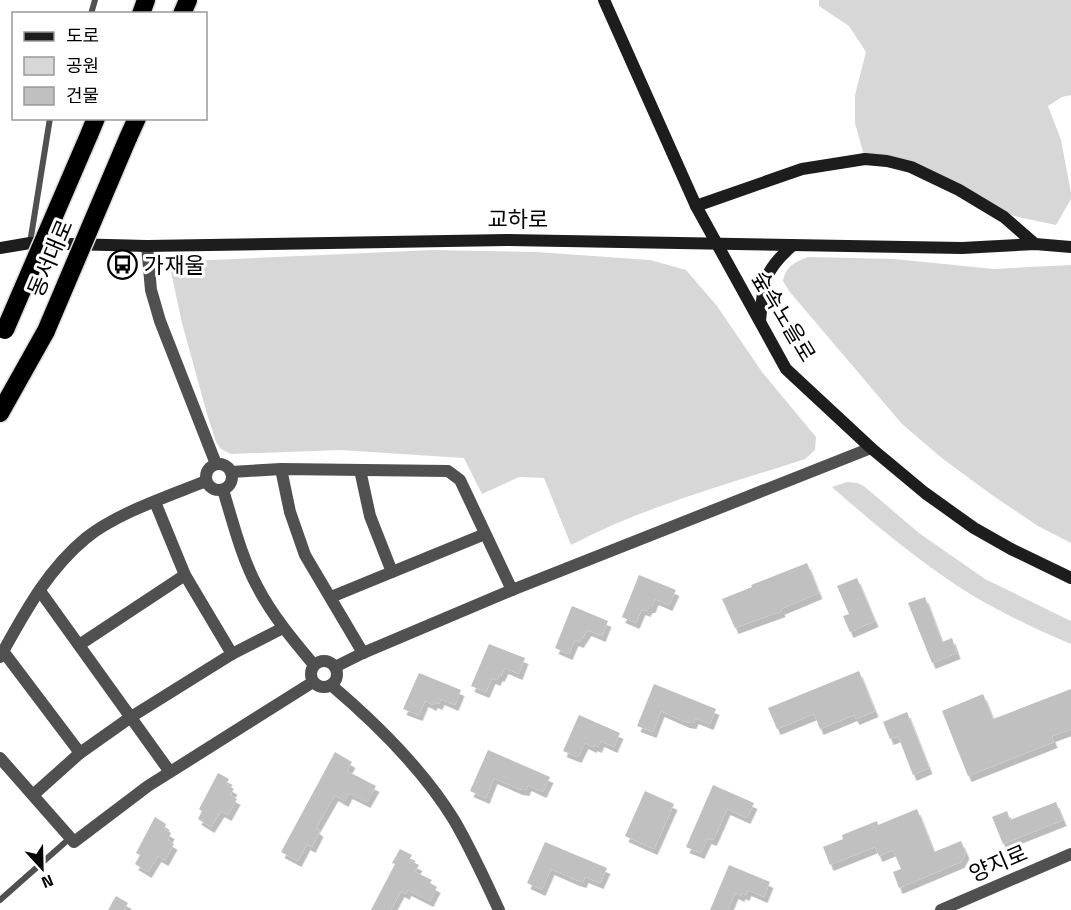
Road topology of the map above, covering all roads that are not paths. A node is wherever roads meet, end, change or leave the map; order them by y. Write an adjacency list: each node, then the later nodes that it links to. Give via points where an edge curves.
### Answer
1 (604, 0): 5 (street, 숲속노을로)
2 (50, 120): 6 (lane)
3 (136, 120): 15 (highway, 동서대로, bridge, via 46,331)
4 (93, 127): 14 (highway, 동서대로, bridge)
5 (696, 206): 7 (street, 숲속노을로); 8 (street, via 802,169 865,159 887,161 911,167 959,190 1004,217)
6 (30, 243): 10 (street, 교하로); 12 (street, 교하로)
7 (718, 243): 9 (street, 교하로); 10 (street, 교하로, via 507,240); 13 (street, 숲속노을로)
8 (1035, 244): 9 (street, 교하로, via 962,248); 11 (street, 교하로)
9 (793, 245): 13 (street, via 776,259 764,279)
10 (147, 246): 17 (street, via 151,290 160,321)
11 (1071, 247)
12 (0, 248)
13 (760, 321): 16 (street, 숲속노을로, via 786,369)
14 (2, 334)
15 (0, 413)
16 (871, 448): 27 (street, 숲속노을로, via 974,528); 28 (street)
17 (216, 464): 20 (street); 21 (street, via 207,472)
18 (281, 469): 19 (street); 20 (street); 30 (street, via 305,555)
19 (360, 470): 24 (street, via 447,471 460,480); 25 (street, via 370,516)
20 (231, 472): 22 (street, via 231,483)
21 (206, 481): 22 (street, via 212,488); 23 (street)
22 (223, 490): 31 (street, via 249,569)
23 (155, 502): 26 (street); 29 (street, via 88,537 67,555)
24 (485, 534): 25 (street); 28 (street)
25 (392, 572): 30 (street)
26 (185, 575): 32 (street); 35 (street)
27 (1071, 578)
28 (512, 590): 33 (street)
29 (40, 591): 32 (street); 34 (street)
30 (331, 597): 33 (street)
31 (283, 628): 35 (street); 36 (street)
32 (79, 645): 40 (street)
33 (363, 653): 37 (street)
34 (2, 654): 41 (street)
35 (232, 654): 40 (street)
36 (314, 665): 37 (street, via 325,661); 38 (street, via 310,674)
37 (335, 667): 39 (street, via 337,676)
38 (313, 682): 39 (street, via 321,687); 43 (street)
39 (332, 685): 48 (street, via 395,745 453,819)
40 (131, 717): 41 (street); 43 (street)
41 (80, 753): 44 (street)
42 (0, 758): 44 (street)
43 (170, 772): 45 (street, via 74,842)
44 (33, 795): 45 (street)
45 (70, 838): 47 (lane)
46 (1071, 854): 49 (street, 양지로)
47 (0, 900)
48 (499, 910)
49 (941, 910)

